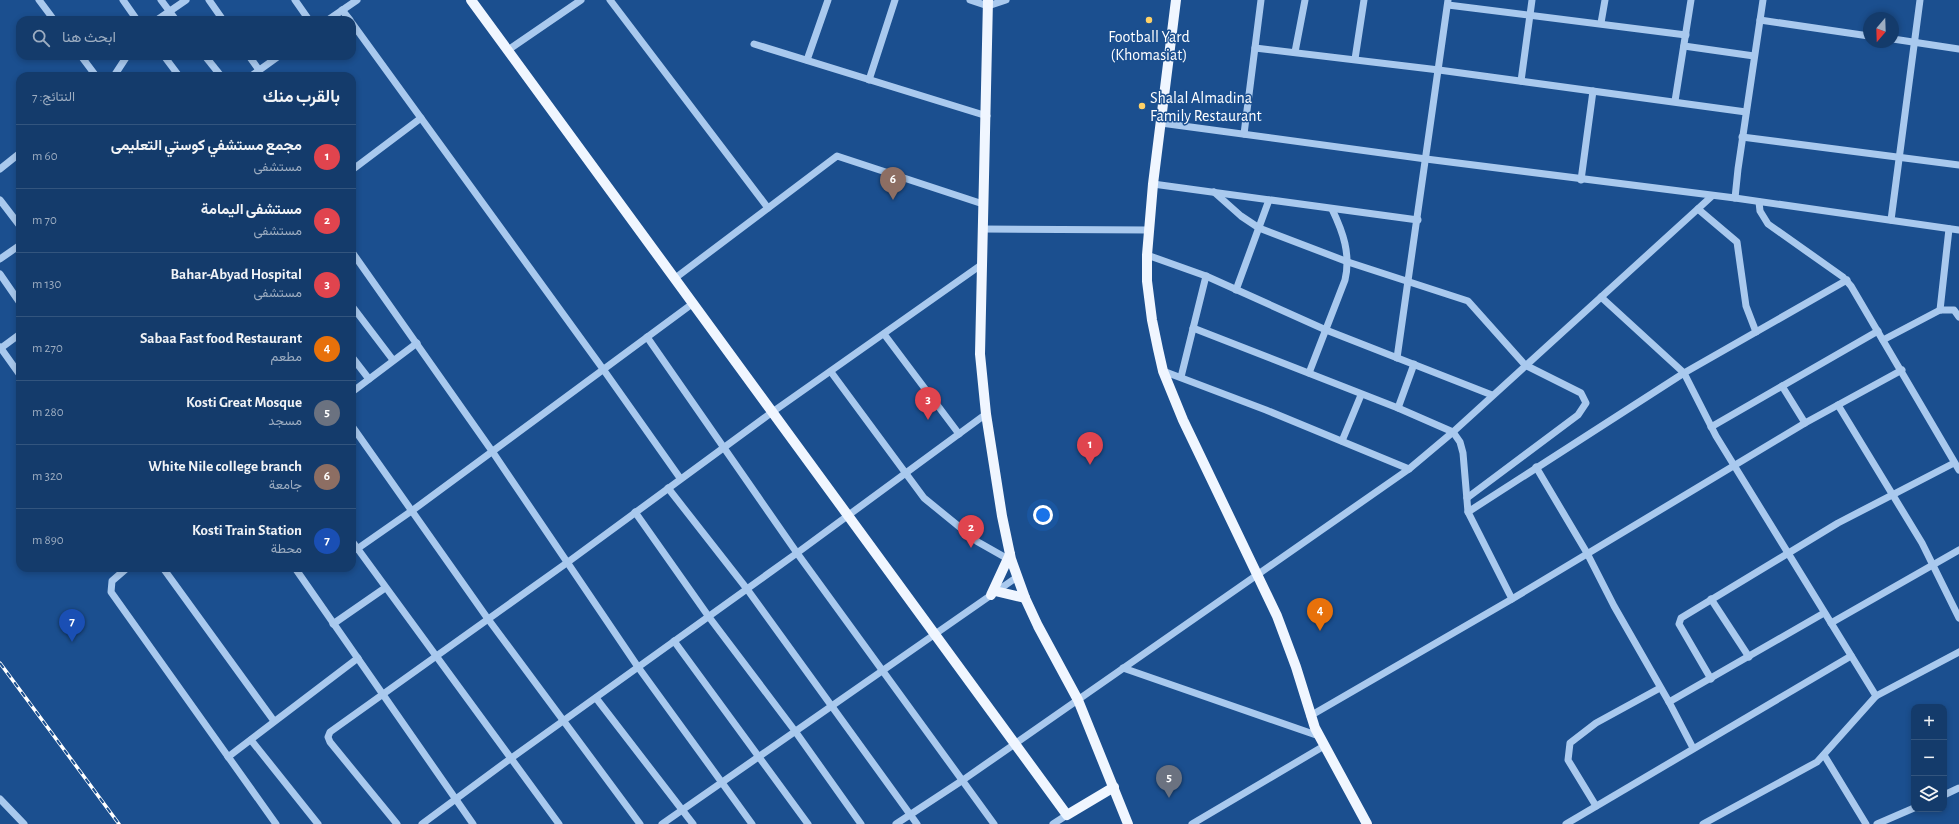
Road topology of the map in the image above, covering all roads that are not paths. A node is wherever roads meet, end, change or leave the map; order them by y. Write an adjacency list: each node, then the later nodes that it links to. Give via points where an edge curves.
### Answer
1 (39, 0): 29 (street)
2 (123, 0): 30 (street)
3 (161, 0): 27 (street)
4 (186, 0): 27 (street)
5 (209, 0): 33 (street)
6 (295, 0): 34 (street)
7 (357, 0): 26 (street)
8 (471, 0): 48 (main road)
9 (581, 0): 48 (street)
10 (610, 0): 91 (street)
11 (828, 0): 58 (street)
12 (895, 0): 66 (street)
13 (970, 0): 25 (street)
14 (1006, 0): 25 (street)
15 (1176, 0): 73 (main road)
16 (1261, 0): 46 (street)
17 (1305, 0): 49 (street)
18 (1364, 0): 51 (street)
19 (1532, 0): 28 (street)
20 (1605, 0): 38 (street)
21 (1691, 0): 40 (street)
22 (1763, 0): 37 (street)
23 (1920, 0): 43 (street)
24 (1448, 2): 28 (street); 60 (street)
25 (988, 3): 71 (main road)
26 (342, 10): 35 (street); 36 (street)
27 (169, 12): 31 (street); 32 (street)
28 (1530, 15): 38 (street); 67 (street)
29 (51, 16)
30 (134, 16)
31 (163, 16)
32 (172, 16)
33 (220, 16)
34 (306, 16)
35 (334, 16)
36 (347, 16)
37 (1760, 20): 41 (street); 50 (street)
38 (1601, 23): 40 (street)
39 (356, 29): 72 (street)
40 (1686, 35): 45 (street)
41 (1863, 35)
42 (1899, 40): 43 (street)
43 (1914, 42): 47 (street); 77 (street)
44 (754, 44): 58 (street)
45 (1684, 46): 50 (street); 69 (street)
46 (1255, 48): 49 (street); 74 (street)
47 (1959, 49)
48 (508, 50): 110 (main road)
49 (1296, 52): 51 (street)
50 (1754, 56): 70 (street)
51 (1355, 59): 60 (street)
52 (84, 60): 61 (street)
53 (124, 60): 62 (street)
54 (167, 60): 63 (street)
55 (208, 60): 64 (street)
56 (252, 60): 59 (street)
57 (273, 60): 59 (street)
58 (807, 60): 66 (street)
59 (259, 70): 65 (street)
60 (1439, 70): 67 (street); 78 (street)
61 (93, 72)
62 (117, 72)
63 (176, 72)
64 (218, 72)
65 (256, 72)
66 (869, 80): 71 (street)
67 (1520, 81): 68 (street)
68 (1593, 91): 69 (street); 82 (street)
69 (1675, 101): 70 (street)
70 (1746, 112): 75 (street)
71 (987, 116): 90 (main road)
72 (421, 118): 80 (street); 136 (street)
73 (1161, 123): 74 (street); 83 (main road)
74 (1244, 134): 78 (street)
75 (1742, 137): 77 (street); 86 (street)
76 (16, 156): 81 (street)
77 (1900, 158): 79 (street); 95 (street)
78 (1426, 159): 82 (street); 94 (street)
79 (1959, 165)
80 (356, 167)
81 (0, 169)
82 (1580, 180): 85 (street)
83 (1153, 184): 84 (street); 100 (main road)
84 (1214, 192): 88 (street); 97 (street)
85 (1712, 196): 86 (street); 93 (street)
86 (1735, 198): 89 (street)
87 (0, 200): 96 (street)
88 (1269, 200): 92 (street); 97 (street)
89 (1759, 202): 95 (street); 111 (street, via 1760,211 1768,224)
90 (983, 204): 91 (street, via 837,156); 98 (main road)
91 (768, 208): 110 (street)
92 (1332, 208): 94 (street); 106 (street, via 1344,237)
93 (1698, 209): 115 (street); 124 (street, via 1737,242 1746,306)
94 (1418, 220): 112 (street)
95 (1891, 220): 99 (street)
96 (16, 221)
97 (1259, 228): 106 (street); 113 (street)
98 (982, 229): 100 (street); 107 (main road)
99 (1949, 229): 101 (street); 117 (street)
100 (1149, 230): 103 (main road)
101 (1959, 230)
102 (16, 247): 105 (street)
103 (1147, 255): 109 (street); 139 (main road, via 1152,320)
104 (356, 258): 129 (street)
105 (0, 259)
106 (1348, 262): 112 (street); 122 (street, via 1345,280)
107 (981, 265): 125 (street); 152 (main road, via 980,354)
108 (0, 274): 114 (street)
109 (1206, 276): 113 (street); 121 (street)
110 (674, 279): 116 (main road)
111 (1847, 280): 123 (street); 124 (street)
112 (1408, 283): 131 (street); 135 (street, via 1468,301)
113 (1236, 290): 122 (street)
114 (16, 297)
115 (1601, 297): 135 (street); 142 (street)
116 (692, 304): 127 (street); 151 (main road)
117 (1940, 310): 118 (street); 128 (street)
118 (1957, 310): 120 (street)
119 (356, 311): 132 (street)
120 (1959, 318)
121 (1193, 328): 141 (street); 143 (street)
122 (1326, 330): 131 (street); 141 (street)
123 (1878, 331): 128 (street); 145 (street)
124 (1756, 332): 142 (street)
125 (884, 334): 140 (street); 157 (street)
126 (16, 337): 130 (street)
127 (647, 337): 136 (street); 159 (street)
128 (1883, 340): 138 (street)
129 (417, 343): 132 (street); 160 (street)
130 (0, 348): 137 (street)
131 (1397, 358): 134 (street)
132 (393, 360): 144 (street)
133 (356, 362): 144 (street)
134 (1414, 364): 148 (street); 150 (street)
135 (1525, 365): 148 (street); 170 (street, via 1581,393 1586,403 1578,415)
136 (603, 369): 160 (street); 167 (street)
137 (16, 370)
138 (1902, 370): 149 (street); 161 (street)
139 (1163, 371): 143 (street); 186 (main road, via 1195,447)
140 (831, 372): 151 (street); 166 (street)
141 (1309, 373): 147 (street)
142 (1684, 373): 154 (street); 163 (street)
143 (1181, 377): 158 (street)
144 (368, 379): 146 (street)
145 (1782, 386): 153 (street); 154 (street)
146 (356, 389)
147 (1361, 395): 150 (street); 158 (street)
148 (1492, 395): 156 (street)
149 (1838, 405): 153 (street); 169 (street)
150 (1398, 408): 156 (street)
151 (771, 413): 159 (street); 174 (main road)
152 (986, 414): 157 (street); 180 (main road)
153 (1806, 423): 162 (street)
154 (1711, 427): 162 (street)
155 (356, 432): 171 (street)
156 (1453, 432): 164 (street); 170 (street, via 1460,442 1463,453)
157 (959, 434): 166 (street)
158 (1342, 441): 164 (street)
159 (723, 448): 167 (street); 177 (street)
160 (492, 451): 171 (street); 181 (street)
161 (1954, 463): 165 (street); 169 (street)
162 (1734, 465): 178 (street); 179 (street)
163 (1536, 467): 173 (street); 178 (street)
164 (1409, 469): 186 (street)
165 (1959, 470)
166 (905, 474): 174 (street); 180 (street, via 924,498 948,519 990,550)
167 (680, 478): 168 (street)
168 (668, 488): 172 (street); 189 (street)
169 (1891, 495): 179 (street); 182 (street)
170 (1466, 498): 173 (street)
171 (413, 510): 175 (street); 197 (street)
172 (635, 512): 181 (street); 195 (street)
173 (1468, 512): 192 (street)
174 (848, 515): 177 (street); 200 (main road)
175 (357, 549): 188 (street)
176 (1959, 550): 182 (street)
177 (797, 553): 189 (street); 209 (street)
178 (1587, 553): 192 (street); 211 (street)
179 (1787, 553): 193 (street); 194 (street)
180 (1009, 556): 187 (main road); 190 (main road)
181 (568, 562): 197 (street); 207 (street)
182 (1933, 564): 196 (street); 198 (street)
183 (122, 572): 229 (street, via 112,581 110,592)
184 (166, 572): 219 (street)
185 (297, 572): 199 (street)
186 (1258, 574): 208 (street); 218 (main road, via 1287,642)
187 (1017, 577): 190 (street); 191 (main road)
188 (385, 588): 199 (street); 203 (street)
189 (747, 589): 195 (street); 217 (street)
190 (993, 593): 191 (main road); 200 (street)
191 (1026, 598): 215 (main road, via 1038,626)
192 (1512, 599): 218 (street)
193 (1711, 599): 205 (street); 210 (street, via 1681,618 1679,622)
194 (1824, 613): 198 (street); 205 (street)
195 (709, 617): 201 (street); 221 (street)
196 (1959, 618)
197 (488, 619): 203 (street); 220 (street)
198 (1831, 623): 204 (street)
199 (333, 624): 206 (street)
200 (934, 634): 209 (street); 224 (main road)
201 (674, 641): 207 (street); 228 (street)
202 (1959, 652): 213 (street)
203 (435, 656): 212 (street); 230 (street)
204 (1851, 656): 213 (street); 226 (street)
205 (1749, 657): 210 (street)
206 (358, 658): 212 (street); 219 (street)
207 (638, 667): 214 (street); 232 (street)
208 (1123, 668): 215 (street); 222 (street)
209 (882, 672): 217 (street); 231 (street)
210 (1710, 679): 216 (street)
211 (1660, 688): 216 (street); 238 (street, via 1596,723 1570,744 1568,760)
212 (384, 694): 237 (street); 246 (street, via 330,732 328,737)
213 (1876, 696): 227 (street)
214 (596, 698): 220 (street); 240 (street)
215 (1078, 700): 224 (street); 233 (main road)
216 (1670, 702): 226 (street)
217 (831, 706): 221 (street); 241 (street)
218 (1310, 716): 222 (main road)
219 (274, 721): 223 (street)
220 (564, 721): 230 (street); 250 (street)
221 (795, 731): 228 (street); 255 (street)
222 (1320, 736): 225 (main road)
223 (251, 740): 229 (street); 245 (street)
224 (1015, 744): 231 (street); 242 (main road)
225 (1324, 746): 261 (street); 262 (main road)
226 (1693, 748): 238 (street)
227 (1824, 755): 264 (street, via 1806,769); 265 (street)
228 (759, 756): 232 (street); 254 (street)
229 (228, 757): 244 (street)
230 (510, 758): 237 (street); 249 (street)
231 (963, 780): 241 (street); 258 (street)
232 (722, 782): 240 (street); 253 (street)
233 (1114, 787): 242 (main road); 260 (main road)
234 (1959, 788): 235 (street)
235 (1947, 794)
236 (0, 798): 243 (street)
237 (456, 800): 247 (street); 248 (street)
238 (1596, 806): 263 (street)
239 (1911, 809): 266 (street)
240 (682, 810): 251 (street); 252 (street)
241 (910, 814): 256 (street); 257 (street)
242 (1067, 815): 259 (street)
243 (24, 824)
244 (276, 824)
245 (318, 824)
246 (397, 824)
247 (422, 824)
248 (473, 824)
249 (559, 824)
250 (640, 824)
251 (662, 824)
252 (693, 824)
253 (752, 824)
254 (808, 824)
255 (861, 824)
256 (896, 824)
257 (917, 824)
258 (994, 824)
259 (1053, 824)
260 (1128, 824)
261 (1192, 824)
262 (1367, 824)
263 (1566, 824)
264 (1703, 824)
265 (1866, 824)
266 (1877, 824)

